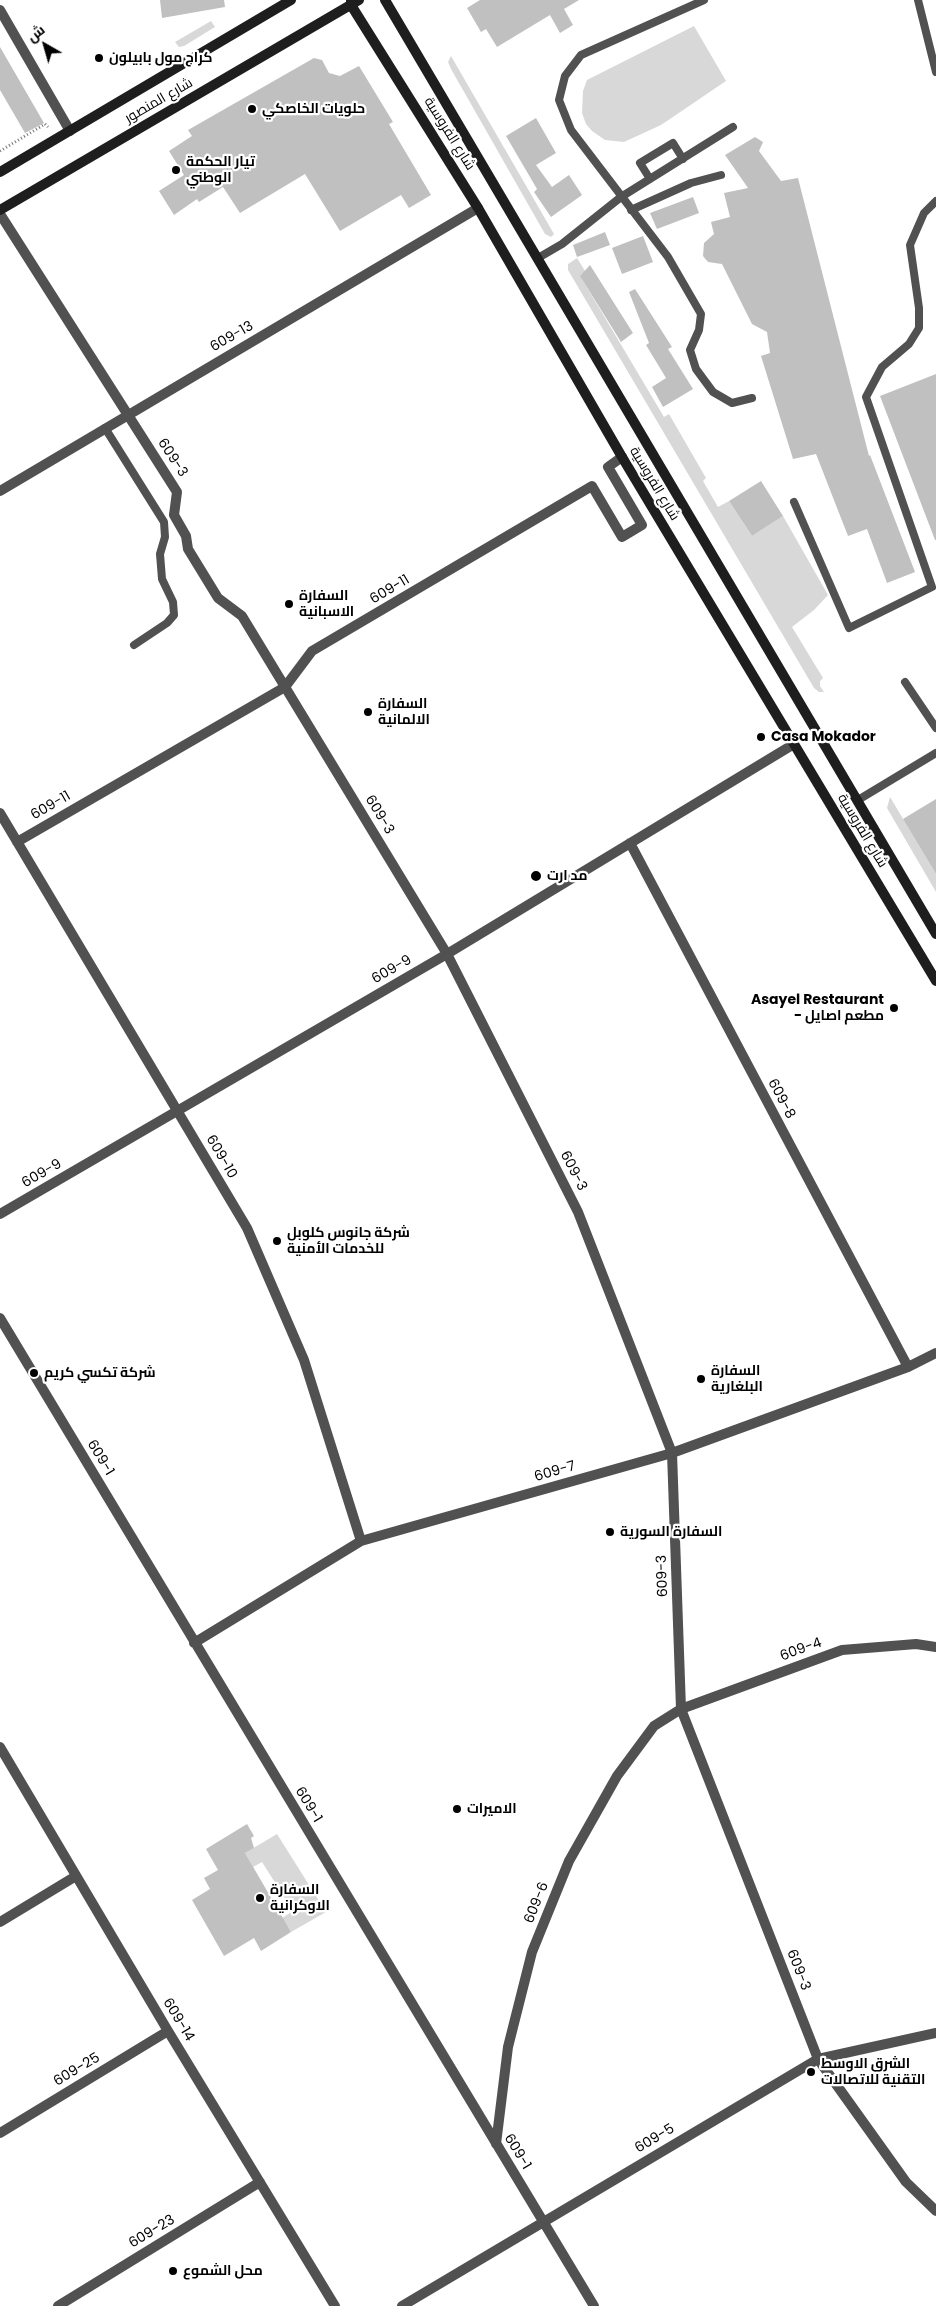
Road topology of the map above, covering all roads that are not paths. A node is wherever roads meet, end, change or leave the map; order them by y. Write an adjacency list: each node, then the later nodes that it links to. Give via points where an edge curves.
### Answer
1 (291, 0): 9 (street, شارع المنصور)
2 (385, 0): 20 (street, شارع الفروسية)
3 (704, 0): 14 (lane, via 581,55 564,76 559,100 571,130)
4 (918, 0): 7 (lane)
5 (354, 2): 16 (street, شارع الفروسية); 17 (street, شارع المنصور)
6 (0, 10): 9 (street)
7 (936, 72)
8 (733, 127): 10 (lane)
9 (70, 131): 11 (street, شارع المنصور)
10 (683, 159): 13 (lane); 13 (lane, via 673,143 640,162)
11 (0, 172)
12 (721, 175): 18 (lane, via 691,183)
13 (650, 179): 14 (lane)
14 (621, 197): 18 (lane); 20 (lane, via 562,244)
15 (936, 201): 26 (lane, via 924,213 910,245 919,328 908,344 882,367 866,397 932,587 849,628)
16 (478, 208): 22 (street, 609-13); 24 (street, شارع الفروسية)
17 (0, 210)
18 (631, 210): 21 (lane, via 668,257 701,314 699,330 690,350 696,368 713,392 732,403)
19 (0, 214): 22 (street, 609-3)
20 (538, 258): 33 (street, شارع الفروسية)
21 (752, 398)
22 (127, 415): 23 (street, 609-13); 29 (street, 609-3, via 177,492 174,515 186,536 188,549 218,598 242,616)
23 (105, 428): 25 (street, 609-13); 27 (lane, via 164,522 165,537 160,554 162,579 173,602 174,615)
24 (622, 457): 29 (street, 609-11, via 608,467 642,525 622,537 592,486 312,651); 31 (street, شارع الفروسية)
25 (0, 491)
26 (794, 502)
27 (134, 645)
28 (905, 682): 30 (lane)
29 (285, 687): 35 (street, 609-11); 38 (street, 609-3)
30 (936, 728)
31 (794, 744): 36 (street, 609-9); 39 (street, شارع الفروسية)
32 (936, 753): 33 (lane)
33 (858, 800): 37 (street, شارع الفروسية)
34 (0, 813): 35 (street, 609-10)
35 (17, 842): 40 (street, 609-10)
36 (630, 843): 38 (street, 609-9); 44 (street, 609-8)
37 (936, 934)
38 (447, 954): 40 (street, 609-9); 45 (street, 609-3, via 578,1212)
39 (936, 981)
40 (178, 1110): 41 (street, 609-9); 46 (street, 609-10, via 247,1228 304,1360)
41 (0, 1214)
42 (0, 1318): 47 (street, 609-1)
43 (936, 1353): 44 (street, 609-7)
44 (908, 1368): 45 (street, 609-7)
45 (672, 1453): 46 (street, 609-7); 49 (street, 609-3)
46 (361, 1541): 47 (street, 609-7)
47 (194, 1643): 57 (street, 609-1)
48 (936, 1647): 49 (street, 609-4, via 916,1644 842,1650)
49 (681, 1709): 55 (street, 609-3); 57 (street, 609-6, via 654,1726 617,1776 569,1861 532,1952 508,2047)
50 (0, 1747): 51 (street, 609-14)
51 (76, 1876): 52 (street); 53 (street, 609-14)
52 (0, 1922)
53 (168, 2031): 56 (street, 609-25); 58 (street, 609-14)
54 (936, 2033): 55 (street, 609-5)
55 (818, 2059): 59 (street, 609-3, via 906,2182); 60 (street, 609-5)
56 (0, 2133)
57 (496, 2144): 60 (street, 609-1)
58 (260, 2182): 61 (street, 609-23); 62 (street, 609-14)
59 (936, 2211)
60 (543, 2221): 63 (street, 609-5); 64 (street, 609-1)
61 (58, 2306)
62 (336, 2306)
63 (402, 2306)
64 (594, 2306)

